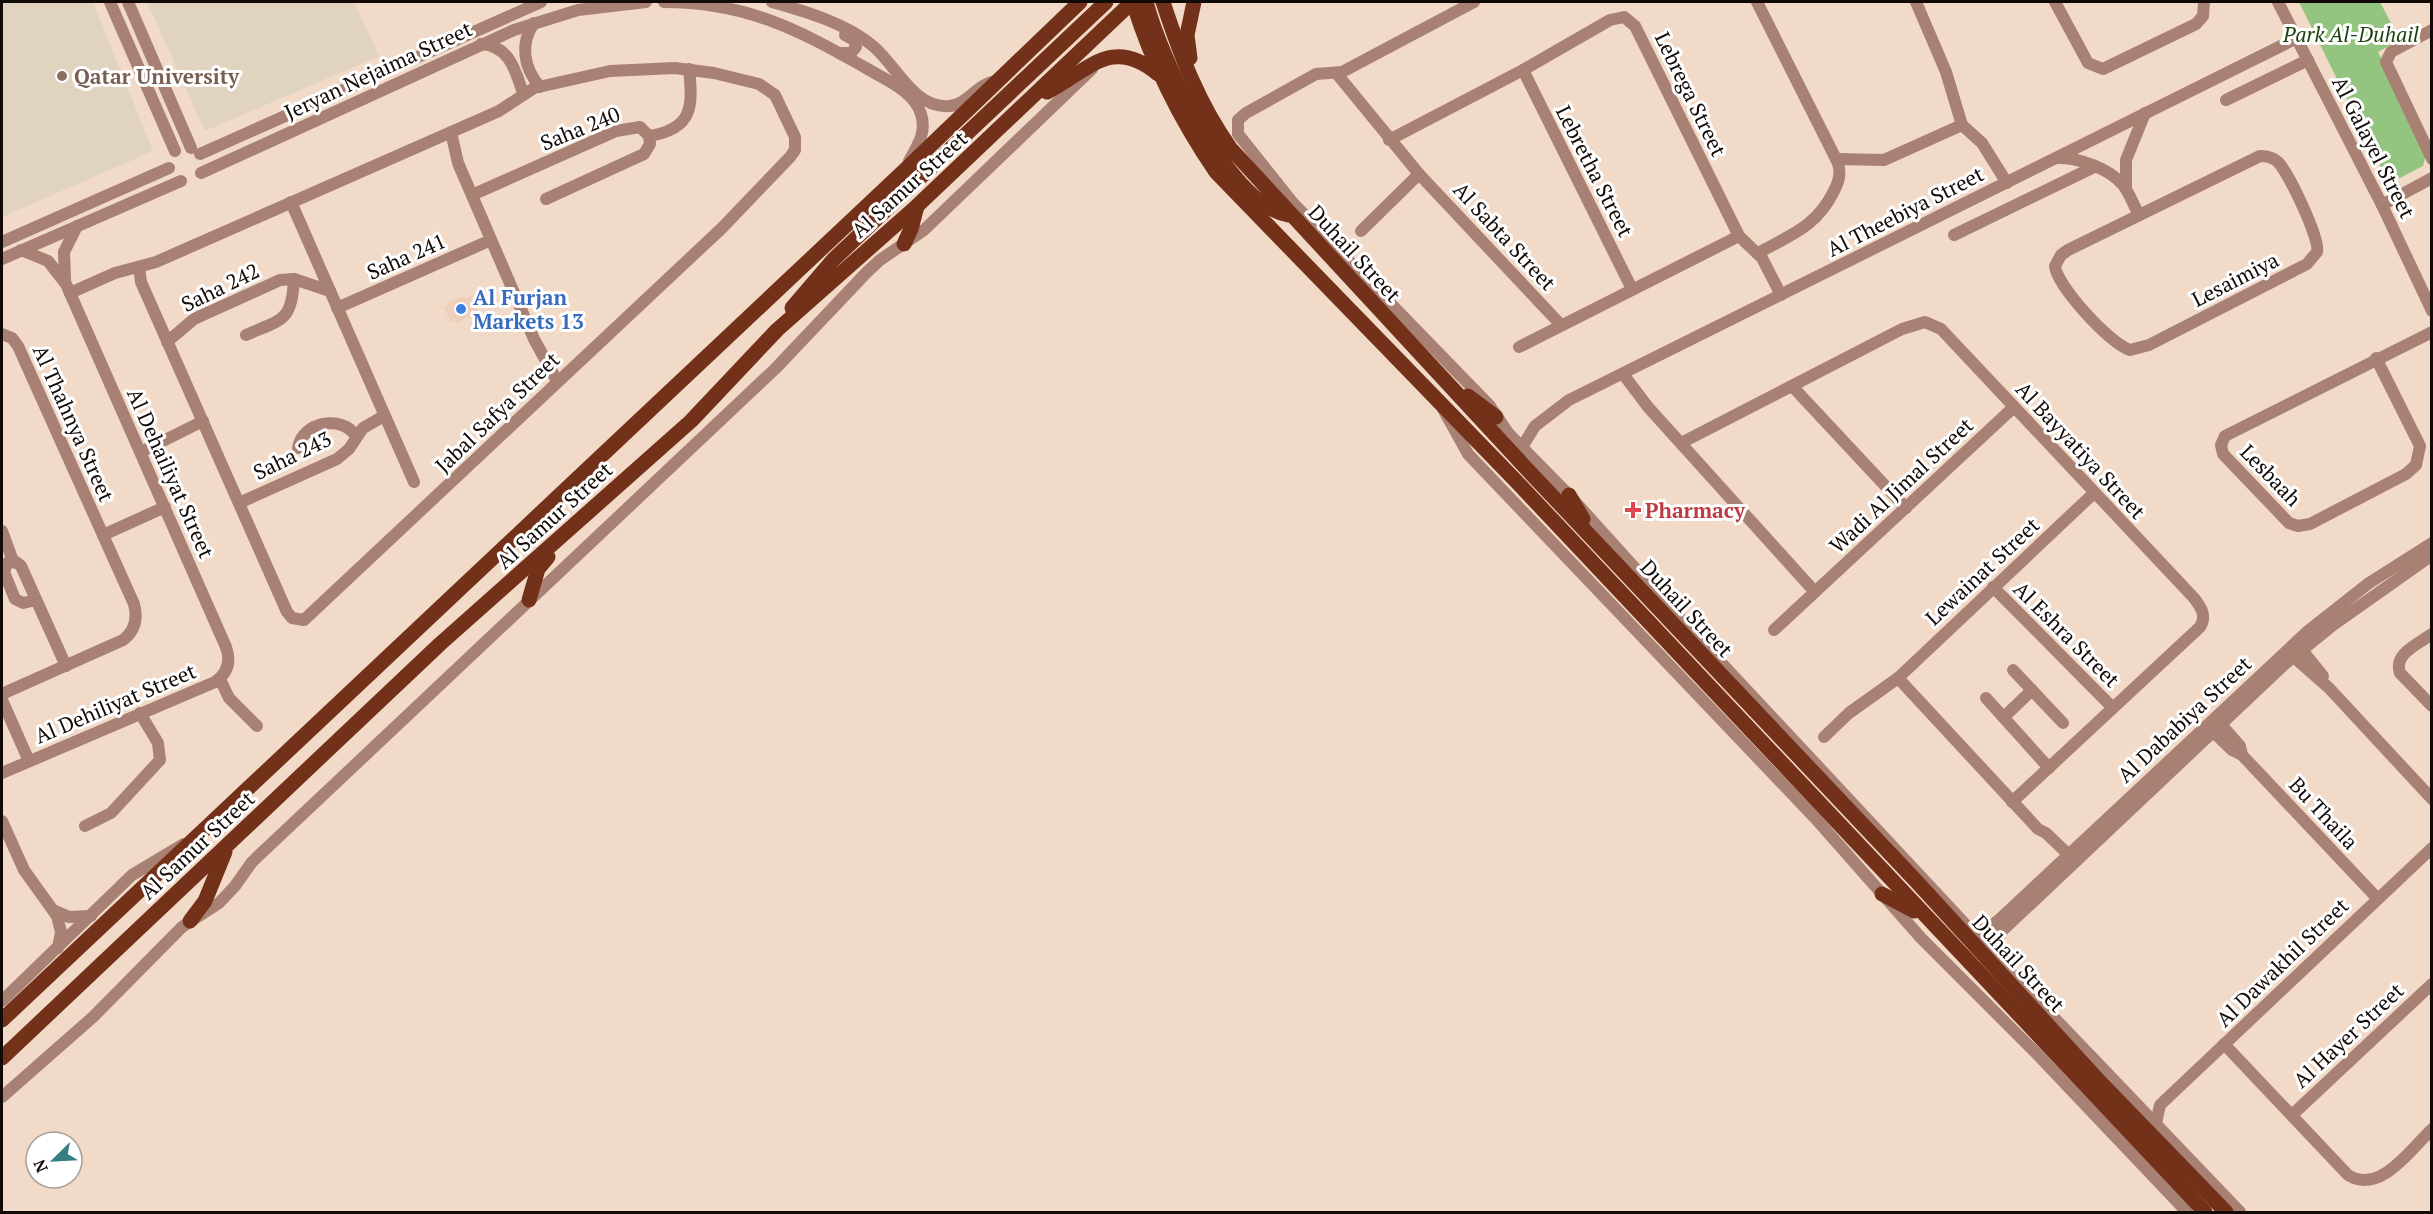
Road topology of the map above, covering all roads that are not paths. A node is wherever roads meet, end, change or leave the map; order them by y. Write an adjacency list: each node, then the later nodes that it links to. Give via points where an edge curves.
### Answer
1 (110, 2): 26 (street)
2 (128, 2): 24 (street)
3 (541, 2): 47 (street, Jeryan Nejaima Street)
4 (646, 2): 21 (street, Jeryan Nejaima Street, via 589,8)
5 (664, 2): 28 (street, via 714,5 758,15 800,31)
6 (772, 2): 20 (street)
7 (1065, 2): 23 (main road)
8 (1080, 2): 23 (main road, Al Samur Street)
9 (1106, 2): 86 (main road, via 834,259)
10 (1133, 2): 34 (main road, Duhail Street); 38 (main road, Al Samur Street)
11 (1146, 2): 66 (main road, via 1168,66 1208,139 1259,201)
12 (1162, 2): 45 (main road, Duhail Street, via 1189,78)
13 (1194, 2): 45 (main road, via 1187,48)
14 (1474, 2): 33 (street)
15 (1757, 2): 49 (street)
16 (1916, 2): 41 (street, via 1946,72)
17 (2055, 2): 18 (street, via 2088,63 2103,69 2196,24 2203,15)
18 (2204, 2)
19 (2280, 2): 25 (street, Al Galayel Street)
20 (810, 15): 28 (street, via 814,21 856,42 853,52); 35 (street, via 865,40 931,104 960,104 983,85)
21 (534, 23): 27 (street, Jeryan Nejaima Street); 36 (street, via 524,46 532,75)
22 (2432, 30): 50 (street, via 2391,52 2386,62)
23 (1049, 31): 35 (main road, Al Samur Street)
24 (142, 33): 26 (street); 47 (street)
25 (2296, 38): 30 (street, Al Galayel Street); 40 (street, Al Theebiya Street)
26 (126, 40): 46 (street)
27 (480, 44): 37 (street, via 494,46 507,55); 54 (street, Jeryan Nejaima Street)
28 (839, 53): 53 (street, via 900,88 919,108 922,134)
29 (1102, 59): 34 (main road, via 1131,57); 38 (main road); 73 (street, Al Samur Street, via 924,230)
30 (2308, 60): 39 (street); 63 (street, Al Galayel Street)
31 (689, 69): 36 (street, Jabal Safya Street, via 617,70); 43 (street, via 692,98 688,113 670,130); 94 (street, Jabal Safya Street, via 733,77 771,91 794,133 795,150 722,228)
32 (1522, 70): 44 (street, Lebrega Street); 69 (street, Lebrega Street, via 1614,18 1629,19); 80 (street, Lebretha Street)
33 (1337, 74): 44 (street, Al Sabta Street); 100 (street, Duhail Street, via 1316,74 1241,116 1236,124 1238,134 1293,203 1490,406)
34 (1160, 76): 97 (main road, Duhail Street, via 1182,120 1216,171)
35 (996, 81): 53 (main road, Al Samur Street)
36 (540, 87): 37 (street, Jabal Safya Street)
37 (523, 93): 42 (street, Jabal Safya Street, via 505,107)
38 (1030, 99): 64 (main road, Al Samur Street)
39 (2226, 100)
40 (2145, 113): 48 (street, Al Theebiya Street); 59 (street, via 2126,160)
41 (1962, 125): 49 (street, via 1884,160); 58 (street, via 1982,143)
42 (451, 132): 60 (street, via 455,157); 62 (street, Jabal Safya Street)
43 (649, 135): 60 (street, Saha 240, via 640,128 616,131); 61 (street, Saha 240, via 650,144 644,154)
44 (1389, 140): 55 (street, Al Sabta Street)
45 (1231, 149): 66 (main road, Duhail Street)
46 (175, 151): 47 (street); 52 (street)
47 (195, 151): 54 (street, via 203,163)
48 (2056, 158): 51 (street); 58 (street, Al Theebiya Street)
49 (1836, 159): 75 (street, via 1840,177 1825,209 1810,224)
50 (2432, 159)
51 (2094, 167): 59 (street); 70 (street)
52 (169, 168): 57 (street); 72 (street)
53 (905, 170): 152 (main road, Al Samur Street)
54 (201, 173): 57 (street, via 194,180)
55 (1419, 174): 68 (street); 85 (street, Al Sabta Street)
56 (2432, 178): 63 (street)
57 (181, 181): 67 (street)
58 (2007, 183): 82 (street, Al Theebiya Street)
59 (2126, 188): 65 (street)
60 (472, 195): 71 (street)
61 (546, 200)
62 (291, 202): 77 (street, Jabal Safya Street); 81 (street)
63 (2382, 204): 84 (street, Al Galayel Street)
64 (917, 206): 73 (main road); 86 (main road, Al Samur Street)
65 (2139, 215): 65 (street, Lesaimiya, via 2068,250 2055,266 2066,289 2112,340 2130,350 2149,345 2299,269 2315,257 2318,248 2283,168 2267,156 2251,159)
66 (1291, 216): 95 (main road, Duhail Street)
67 (77, 226): 74 (street); 79 (street, Al Dehailiyat Street, via 64,252)
68 (1361, 231)
69 (1739, 236): 75 (street, Lebrega Street); 80 (street)
70 (1954, 236)
71 (491, 240): 83 (street, Saha 241); 94 (street, via 534,339)
72 (2, 242)
73 (904, 244): 125 (street, Al Samur Street, via 867,272 775,369)
74 (21, 250): 76 (street); 79 (street, Al Dehailiyat Street, via 48,261)
75 (1758, 253): 82 (street, Lebrega Street)
76 (2, 259)
77 (140, 267): 79 (street, Jabal Safya Street); 90 (street, Jabal Safya Street, via 141,282)
78 (294, 279): 81 (street, Saha 242); 89 (street, Saha 242, via 293,302 287,315); 90 (street, Saha 242, via 280,280 202,315)
79 (68, 288): 108 (street, Al Dehailiyat Street)
80 (1632, 289): 85 (street)
81 (330, 291): 83 (street)
82 (1781, 295): 93 (street, Al Theebiya Street)
83 (337, 308): 99 (street)
84 (2432, 311)
85 (1561, 325): 91 (street)
86 (777, 330): 110 (main road, Al Samur Street, via 691,421)
87 (2432, 332): 92 (street, Lesbaah)
88 (2, 334): 117 (street, Al Thahnya Street, via 18,346)
89 (246, 335)
90 (167, 342): 101 (street, Jabal Safya Street)
91 (1519, 347)
92 (2376, 358): 92 (street, Lesbaah, via 2229,432 2222,440 2226,458 2289,523 2310,524 2406,474 2416,465 2420,446)
93 (1623, 374): 102 (street, Al Theebiya Street, via 1565,402); 105 (street)
94 (557, 381): 113 (street, Jabal Safya Street, via 304,620 292,618 287,612)
95 (1449, 385): 100 (main road); 118 (main road, Duhail Street)
96 (1792, 386): 98 (street, Al Bayyatiya Street, via 1902,329 1925,322 1941,329); 105 (street, Al Bayyatiya Street); 115 (street)
97 (1442, 406): 156 (street, Duhail Street, via 1468,454 1816,819); 162 (main road, Duhail Street)
98 (2014, 407): 111 (street, Al Bayyatiya Street); 115 (street, Wadi Al Jimal Street)
99 (384, 416): 104 (street, Saha 243); 109 (street)
100 (1496, 417): 103 (street, Duhail Street)
101 (203, 421): 108 (street); 113 (street, Jabal Safya Street)
102 (1535, 426): 103 (street, Al Theebiya Street); 106 (street, Al Theebiya Street)
103 (1509, 434): 106 (street, Duhail Street)
104 (356, 436): 107 (street, Saha 243, via 345,425 330,422 306,432); 113 (street, Saha 243, via 337,459)
105 (1681, 443): 123 (street)
106 (1522, 447): 112 (street, Duhail Street)
107 (298, 448)
108 (141, 452): 114 (street, Al Dehailiyat Street)
109 (414, 482)
110 (619, 485): 125 (main road, via 603,506 545,559); 153 (main road, Al Samur Street, via 441,644)
111 (2094, 493): 122 (street, Lewainat Street); 138 (street, Al Bayyatiya Street, via 2194,598 2204,618 2193,634)
112 (1569, 495): 118 (main road); 159 (street, Duhail Street)
113 (239, 503)
114 (165, 507): 117 (street, Al Thahnya Street); 132 (street, Al Dehailiyat Street, via 228,652 228,666)
115 (1906, 508): 123 (street, Wadi Al Jimal Street)
116 (2, 531): 121 (street)
117 (103, 535): 129 (street, Al Thahnya Street, via 134,604 136,621 123,640)
118 (1597, 543): 157 (main road, Duhail Street)
119 (2432, 543): 128 (street, Al Dababiya Street, via 2369,583)
120 (2432, 555): 128 (street, Al Dababiya Street)
121 (6, 566): 124 (street, via 21,566); 124 (street, via 17,601)
122 (1994, 587): 131 (street, Lewainat Street); 138 (street, Al Eshra Street)
123 (1815, 592): 126 (street, Wadi Al Jimal Street)
124 (36, 600): 129 (street)
125 (529, 600): 163 (street, Al Samur Street, via 252,862 219,903)
126 (1774, 630)
127 (2432, 634): 137 (street, via 2401,656 2398,666 2400,673)
128 (2295, 650): 142 (street, Al Dababiya Street); 148 (street)
129 (66, 666): 134 (street, Al Thahnya Street)
130 (2013, 670): 133 (street)
131 (1898, 678): 144 (street, Lewainat Street, via 1849,713); 149 (street)
132 (220, 679): 139 (street, Al Dehiliyat Street); 143 (street, Al Dehiliyat Street, via 229,698)
133 (2032, 690): 140 (street); 141 (street)
134 (2, 694)
135 (1986, 698): 140 (street)
136 (2, 700): 145 (street)
137 (2432, 706)
138 (2114, 708): 146 (street, Al Bayyatiya Street)
139 (140, 713): 145 (street, Al Dehiliyat Street); 151 (street, via 158,742 160,760 111,813)
140 (2004, 717): 146 (street)
141 (2063, 723)
142 (2214, 724): 155 (street, Al Dababiya Street); 158 (street, Bu Thaila, via 2232,750 2242,755)
143 (257, 726)
144 (1824, 737)
145 (29, 761): 147 (street, Al Dehiliyat Street)
146 (2051, 766): 149 (street, Al Bayyatiya Street)
147 (2, 773)
148 (2432, 799)
149 (2012, 802): 155 (street, via 2046,833)
150 (2, 821): 160 (street, via 24,870)
151 (85, 826)
152 (190, 841): 161 (street, Al Samur Street, via 139,870); 169 (main road, Al Samur Street)
153 (229, 844): 163 (main road, via 205,901); 171 (main road, Al Samur Street)
154 (2432, 848): 158 (street, Al Dawakhil Street)
155 (2068, 861): 164 (street, Al Dababiya Street, via 1992,926); 166 (street, Al Dababiya Street, via 1999,935)
156 (1882, 894): 162 (main road); 180 (street, Duhail Street)
157 (1928, 894): 159 (main road); 172 (main road, Duhail Street)
158 (2378, 898): 170 (street, Al Dawakhil Street)
159 (1948, 903): 164 (street, Duhail Street)
160 (53, 910): 161 (street, via 69,917); 165 (street, via 61,932)
161 (91, 916): 165 (street, Al Samur Street)
162 (1927, 918): 181 (main road, Duhail Street)
163 (190, 921): 173 (street, Al Samur Street, via 100,1010)
164 (1973, 932): 166 (street, Duhail Street)
165 (58, 948): 168 (street, Al Samur Street)
166 (1996, 957): 174 (street, Duhail Street)
167 (2432, 984): 176 (street, Al Hayer Street)
168 (2, 1001)
169 (2, 1020)
170 (2224, 1044): 175 (street, Al Dawakhil Street); 176 (street)
171 (2, 1058)
172 (2100, 1082): 174 (main road); 178 (main road, Duhail Street)
173 (2, 1097)
174 (2133, 1100): 175 (street); 178 (street, Duhail Street)
175 (2160, 1105): 178 (street)
176 (2292, 1116): 177 (street, via 2357,1181 2368,1182 2385,1173)
177 (2432, 1130)
178 (2157, 1131): 179 (street, Duhail Street); 182 (main road, Duhail Street)
179 (2222, 1193): 183 (main road); 184 (street, Duhail Street)
180 (2187, 1212)
181 (2205, 1212)
182 (2226, 1212)
183 (2236, 1212)
184 (2240, 1212)

